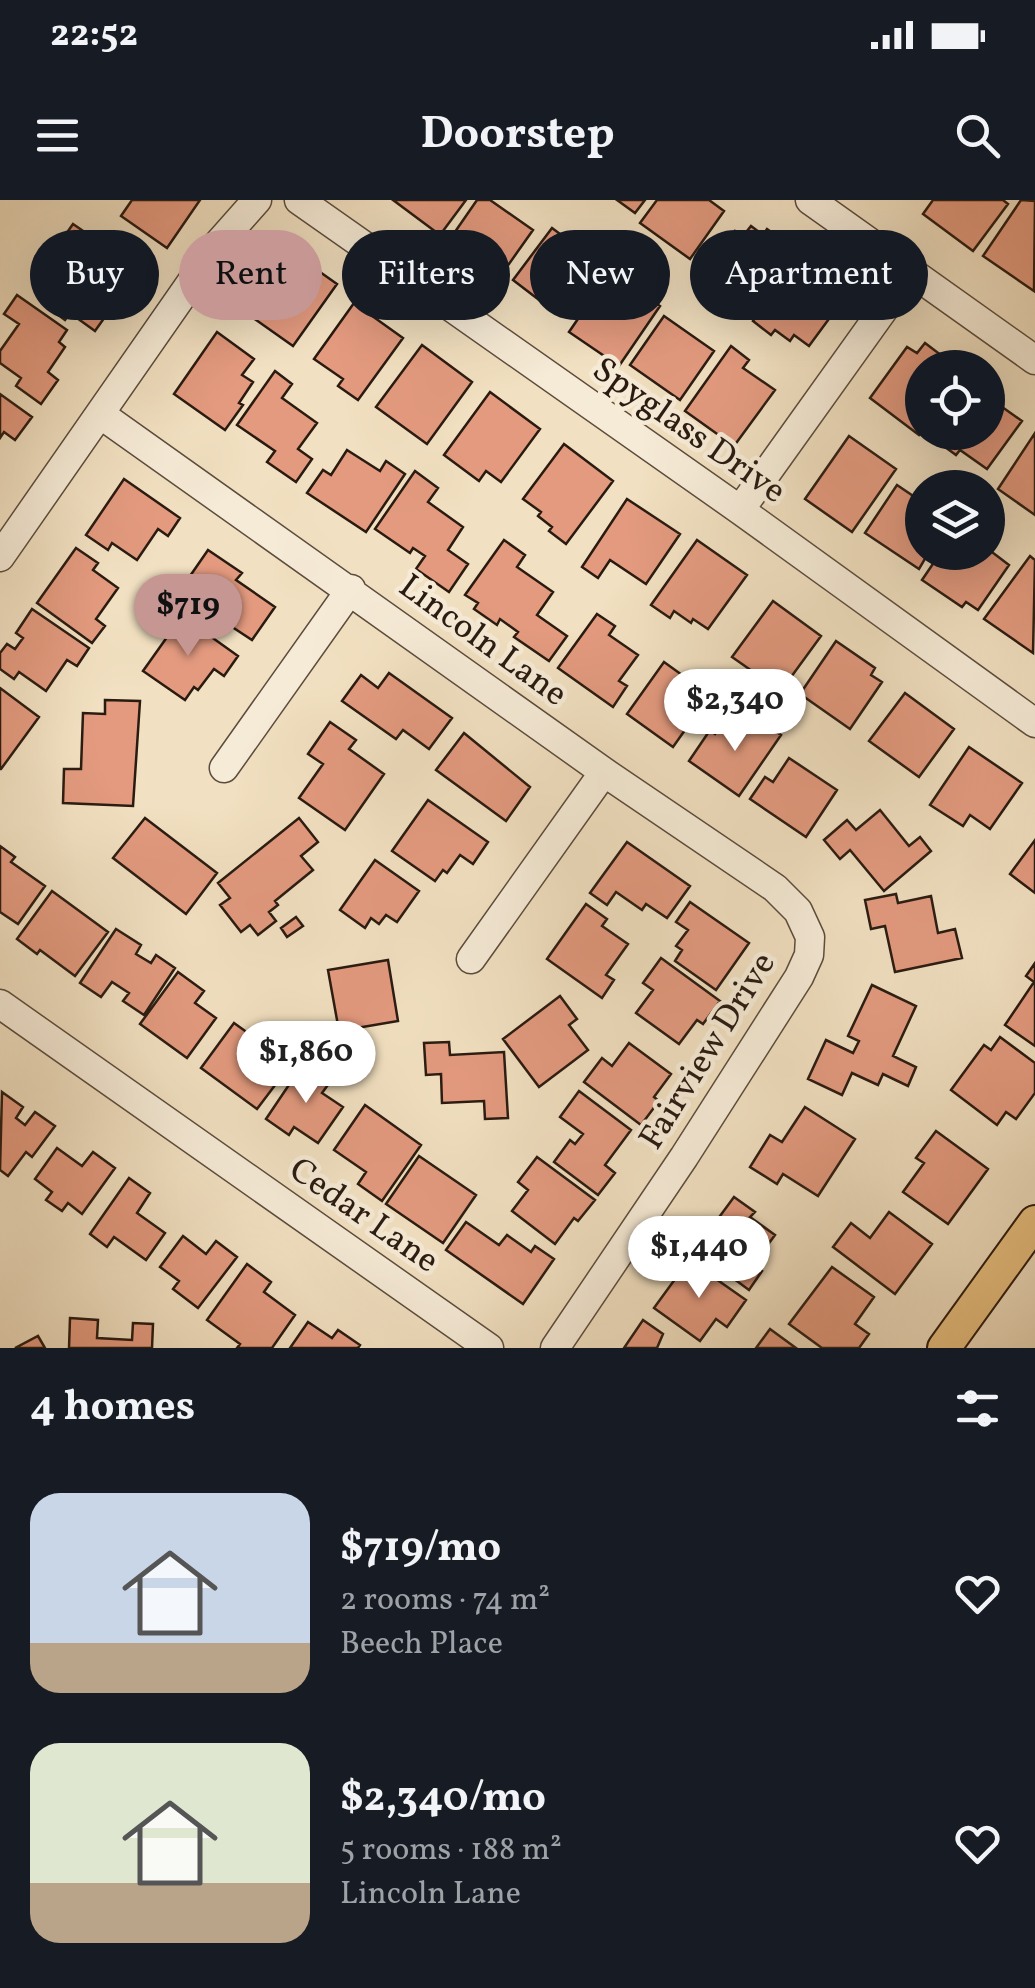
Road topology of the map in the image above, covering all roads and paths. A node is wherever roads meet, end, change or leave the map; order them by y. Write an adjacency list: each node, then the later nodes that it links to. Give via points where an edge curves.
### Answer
1 (257, 200): 8 (street, via 218,244)
2 (299, 200): 9 (street, Spyglass Drive)
3 (810, 200): 4 (street)
4 (853, 230)
5 (928, 283): 7 (street)
6 (876, 320): 9 (street)
7 (1035, 360)
8 (100, 414): 10 (street); 11 (street, Lincoln Lane)
9 (740, 510): 12 (street, Spyglass Drive)
10 (0, 557)
11 (350, 589): 13 (street); 14 (street, Lincoln Lane)
12 (1035, 723)
13 (224, 768)
14 (604, 772): 15 (street, Lincoln Lane, via 774,888 798,910); 16 (street)
15 (810, 937): 20 (street, Fairview Drive, via 799,977)
16 (470, 959)
17 (0, 1004): 19 (street, Cedar Lane)
18 (1035, 1222): 21 (main road)
19 (490, 1348)
20 (555, 1348)
21 (944, 1348)

